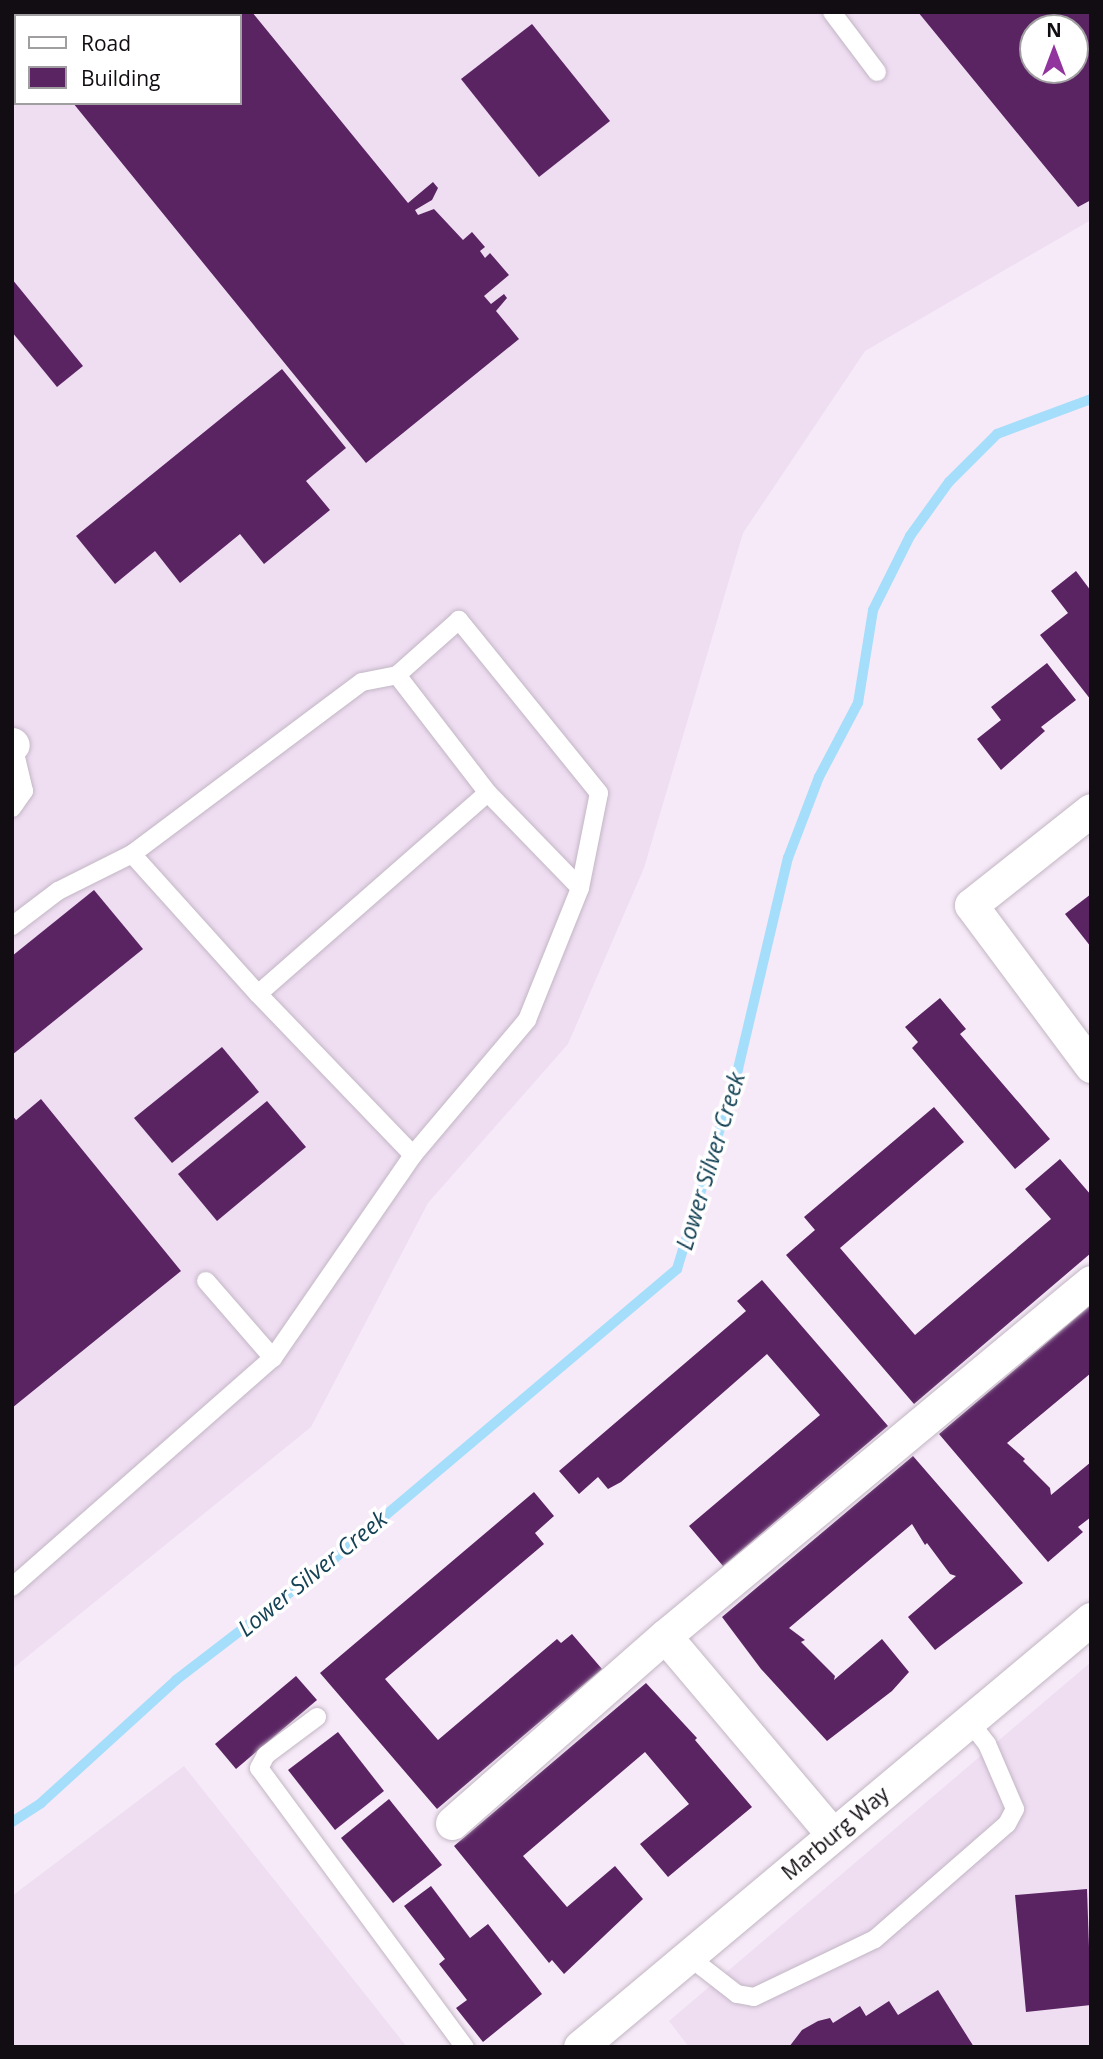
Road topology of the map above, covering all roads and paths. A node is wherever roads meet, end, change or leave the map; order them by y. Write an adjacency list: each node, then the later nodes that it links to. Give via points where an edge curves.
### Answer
1 (832, 12): 2 (lane)
2 (877, 72)
3 (397, 675): 5 (lane); 8 (lane, via 362,682); 9 (lane, via 459,620 599,793)
4 (13, 745): 6 (lane, via 24,790)
5 (488, 793): 9 (lane); 11 (lane)
6 (12, 808)
7 (1091, 810): 12 (street, via 971,905)
8 (132, 854): 10 (lane, via 58,891); 11 (lane)
9 (580, 888): 13 (lane, via 527,1020)
10 (12, 926)
11 (258, 994): 13 (lane)
12 (1091, 1066)
13 (413, 1155): 16 (lane)
14 (206, 1281): 16 (lane)
15 (1091, 1282): 19 (street)
16 (273, 1358): 17 (lane)
17 (12, 1587)
18 (1091, 1619): 21 (street, Marburg Way)
19 (665, 1636): 22 (street); 23 (street)
20 (317, 1717): 25 (lane, via 266,1755 260,1768)
21 (969, 1721): 23 (street, Marburg Way); 24 (lane, via 987,1744 1015,1809 1006,1824 875,1939 754,1997 737,1994)
22 (452, 1823)
23 (833, 1835): 24 (street, Marburg Way)
24 (688, 1956): 26 (street, Marburg Way)
25 (465, 2047)
26 (580, 2047)

